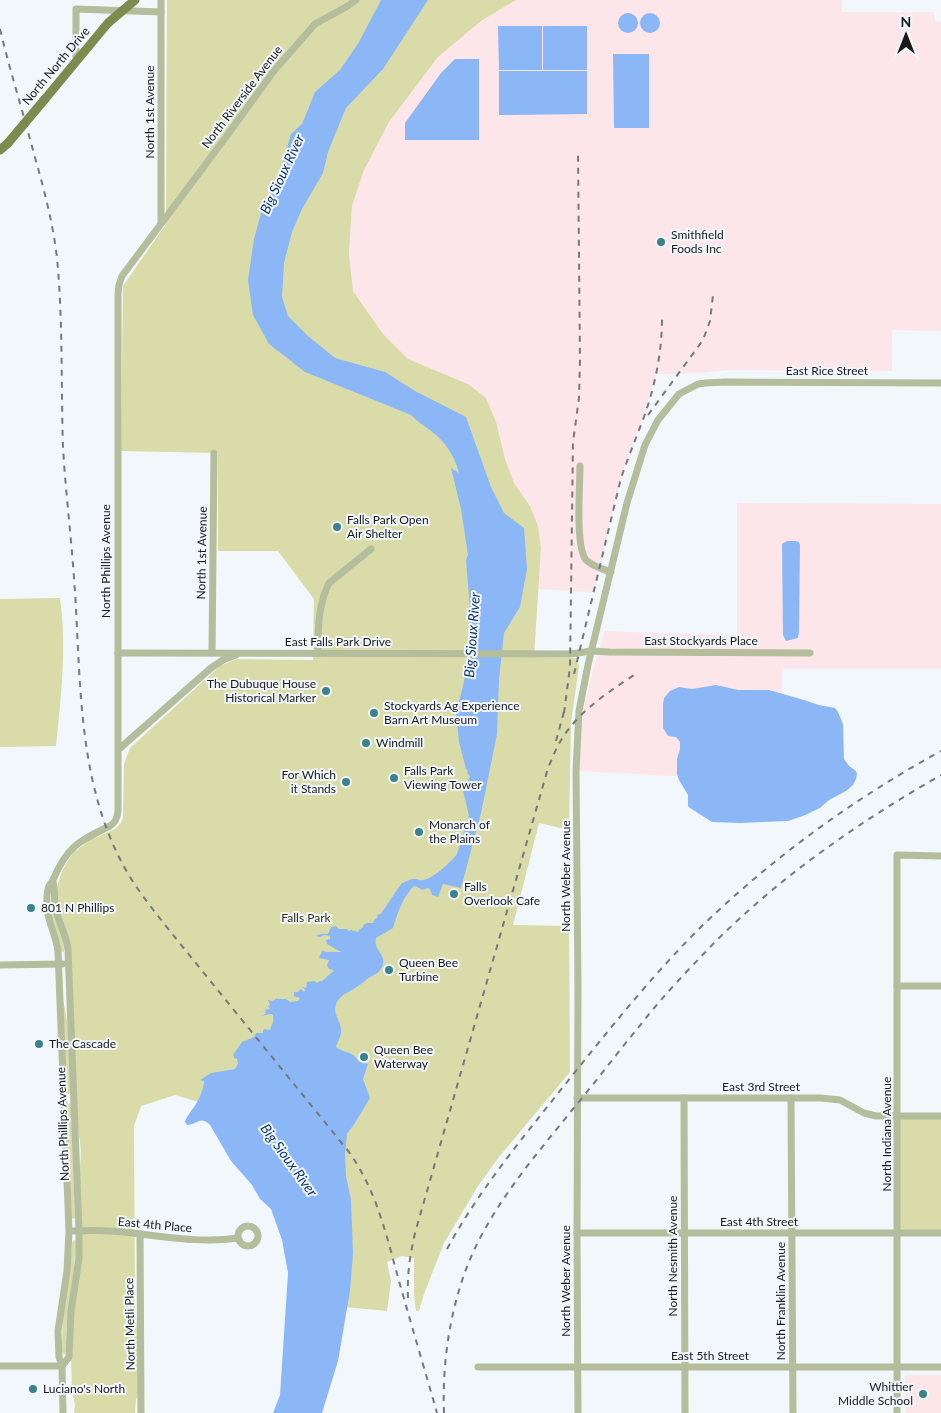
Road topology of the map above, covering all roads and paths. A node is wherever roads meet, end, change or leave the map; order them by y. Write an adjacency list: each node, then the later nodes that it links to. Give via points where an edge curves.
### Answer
1 (134, 0): 4 (main road, North North Drive)
2 (161, 0): 5 (street, North 1st Avenue)
3 (356, 0): 8 (street, North Riverside Avenue, via 315,24 301,38)
4 (122, 11): 5 (street); 6 (main road, North North Drive); 6 (street, via 76,9)
5 (161, 12): 8 (street, North 1st Avenue)
6 (76, 61): 7 (main road, North North Drive, bridge)
7 (0, 150)
8 (161, 224): 16 (street, North Phillips Avenue, via 122,276 118,294)
9 (713, 382): 10 (street, East Rice Street); 14 (street, North Weber Avenue, via 698,384 680,394 655,426 632,483)
10 (941, 383)
11 (214, 453): 17 (street, North 1st Avenue)
12 (580, 466): 14 (street, via 582,549 591,563)
13 (371, 549): 19 (street, via 329,583 318,621)
14 (611, 572): 15 (street, North Weber Avenue)
15 (592, 651): 19 (street, East Falls Park Drive); 20 (street, East Stockyards Place); 29 (street, North Weber Avenue, via 579,710 576,752)
16 (118, 653): 17 (street); 21 (street, North Phillips Avenue)
17 (212, 653): 18 (street)
18 (241, 653): 19 (street, East Falls Park Drive); 21 (street, East Falls Park Drive, via 210,668)
19 (318, 653)
20 (810, 653)
21 (119, 749): 23 (street, North Phillips Avenue, via 117,818 110,826 72,848)
22 (941, 856): 27 (street, North Indiana Avenue, via 897,855)
23 (52, 882): 24 (street, North Phillips Avenue, via 48,887 47,909); 25 (street, North Phillips Avenue, via 56,910 67,941)
24 (59, 964): 25 (street); 26 (street); 34 (street, North Phillips Avenue)
25 (68, 964): 35 (street, North Phillips Avenue)
26 (0, 965)
27 (897, 986): 28 (street); 32 (street, North Indiana Avenue)
28 (941, 986)
29 (577, 1098): 30 (street, East 3rd Street); 40 (street, North Weber Avenue)
30 (684, 1098): 31 (street, East 3rd Street); 41 (street, North Nesmith Avenue)
31 (791, 1098): 32 (street, East 3rd Street, via 834,1099 869,1114); 36 (street, North Franklin Avenue)
32 (898, 1116): 33 (street, East 3rd Street); 37 (street, North Indiana Avenue)
33 (941, 1116)
34 (69, 1231): 35 (street, East 4th Place); 44 (street, North Phillips Avenue, via 58,1331)
35 (79, 1231): 39 (street, East 4th Place); 44 (street, North Phillips Avenue, via 68,1357)
36 (792, 1233): 37 (street, East 4th Street); 41 (street, East 4th Street); 48 (street, North Franklin Avenue)
37 (898, 1233): 38 (street, East 4th Street); 49 (street, North Indiana Avenue)
38 (941, 1233)
39 (140, 1234): 42 (street, East 4th Place, via 223,1241); 52 (street, North Metli Place)
40 (577, 1234): 41 (street, East 4th Street); 46 (street, North Weber Avenue)
41 (684, 1234): 47 (street, North Nesmith Avenue)
42 (238, 1238)
43 (0, 1366): 44 (street)
44 (62, 1366): 51 (street, North Phillips Avenue)
45 (478, 1367): 46 (street, East 5th Street)
46 (578, 1367): 47 (street, East 5th Street); 53 (street, North Weber Avenue)
47 (685, 1367): 48 (street, East 5th Street); 54 (street, North Nesmith Avenue)
48 (793, 1367): 49 (street, East 5th Street); 55 (street, North Franklin Avenue)
49 (898, 1367): 50 (street, East 5th Street); 56 (street, North Indiana Avenue)
50 (941, 1367)
51 (63, 1413)
52 (141, 1413)
53 (578, 1413)
54 (685, 1413)
55 (793, 1413)
56 (898, 1413)

